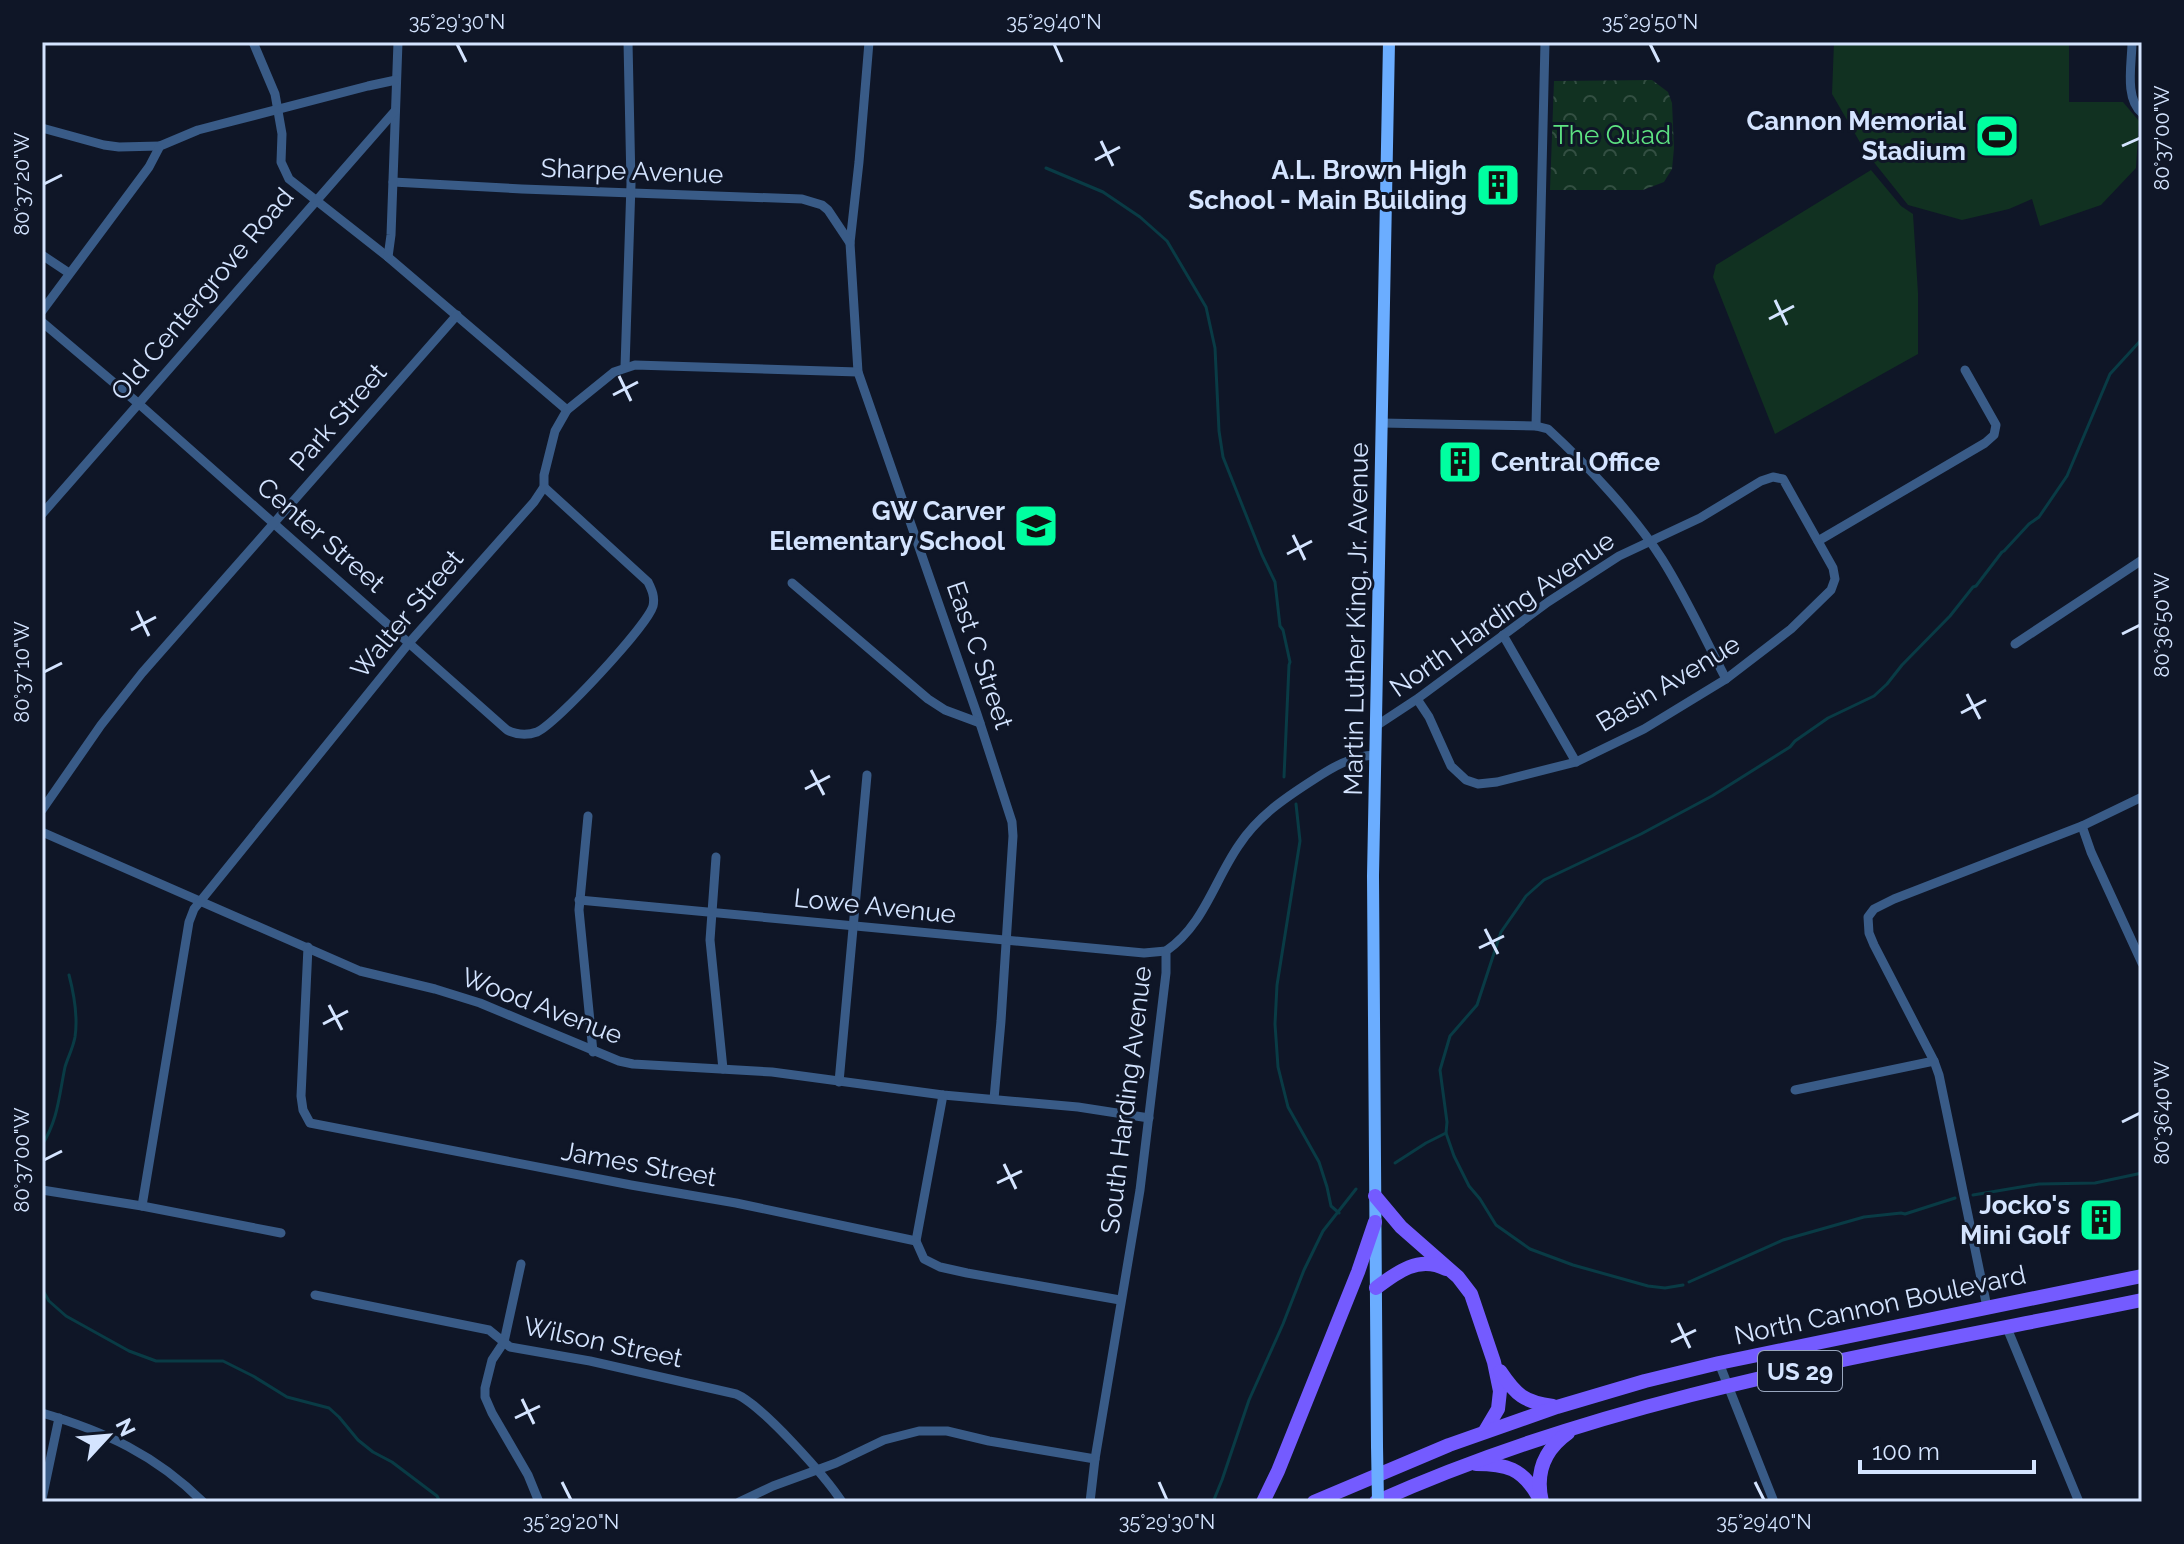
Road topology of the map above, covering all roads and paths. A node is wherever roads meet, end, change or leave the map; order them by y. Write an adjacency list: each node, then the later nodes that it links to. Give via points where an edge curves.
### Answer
1 (253, 42): 9 (street, Old Centergrove Road)
2 (398, 42): 8 (street)
3 (628, 42): 15 (street)
4 (869, 42): 17 (street, East C Street)
5 (1389, 42): 29 (main road, Martin Luther King, Jr. Avenue)
6 (1545, 42): 30 (street)
7 (2132, 42): 11 (street, via 2131,91)
8 (396, 80): 9 (street); 10 (street)
9 (279, 109): 13 (street); 16 (street, Old Centergrove Road, via 282,168)
10 (395, 111): 14 (street); 16 (street)
11 (2142, 113)
12 (42, 128): 13 (street, via 104,145)
13 (160, 146): 20 (street)
14 (393, 182): 15 (street, Sharpe Avenue); 19 (street)
15 (631, 193): 17 (street, Sharpe Avenue, via 802,199 828,210); 24 (street)
16 (316, 201): 19 (street); 27 (street, Old Centergrove Road)
17 (850, 243): 26 (street, East C Street)
18 (42, 255): 20 (street)
19 (388, 257): 22 (street)
20 (69, 273): 21 (street)
21 (42, 311)
22 (457, 315): 28 (street); 34 (street, Park Street)
23 (42, 322): 27 (street, Center Street)
24 (625, 367): 26 (street); 28 (street, Walter Street)
25 (1965, 370): 36 (street, via 1996,425 1994,435)
26 (858, 372): 44 (street, East C Street)
27 (139, 404): 33 (street, Old Centergrove Road); 34 (street, Center Street)
28 (567, 410): 32 (street, Walter Street, via 555,431)
29 (1381, 423): 30 (street); 45 (main road, Martin Luther King, Jr. Avenue)
30 (1536, 426): 35 (street, via 1564,444)
31 (1783, 479): 35 (street, North Harding Avenue, via 1761,481 1700,518); 36 (street, Basin Avenue)
32 (544, 487): 40 (street, Walter Street); 40 (street, Center Street, via 648,582 653,606 618,653 549,725 516,735)
33 (42, 514)
34 (274, 523): 40 (street, Center Street); 50 (street, Park Street, via 142,673)
35 (1649, 540): 39 (street, North Harding Avenue); 42 (street)
36 (1818, 541): 42 (street, Basin Avenue, via 1833,568 1831,590)
37 (2142, 560): 41 (street)
38 (792, 583): 44 (street, via 928,699)
39 (1503, 635): 43 (street, North Harding Avenue); 47 (street)
40 (409, 643): 56 (street, Walter Street)
41 (2015, 644)
42 (1726, 679): 47 (street, Basin Avenue, via 1644,729)
43 (1417, 699): 45 (street, North Harding Avenue); 47 (street, Basin Avenue, via 1451,766 1466,780 1497,782)
44 (980, 723): 59 (street, East C Street, via 1012,822)
45 (1376, 726): 46 (main road, Martin Luther King, Jr. Avenue)
46 (1375, 755): 61 (street, South Harding Avenue, via 1335,766 1263,816 1240,843 1195,924); 72 (main road, Martin Luther King, Jr. Avenue)
47 (1576, 762)
48 (867, 775): 58 (street)
49 (2142, 797): 52 (street)
50 (42, 810)
51 (588, 816): 55 (street)
52 (2082, 826): 62 (street); 64 (street, via 1894,899 1868,917 1874,945)
53 (42, 832): 56 (street, Wood Avenue)
54 (716, 857): 57 (street)
55 (579, 900): 57 (street, Lowe Avenue); 63 (street)
56 (199, 902): 60 (street, Wood Avenue); 73 (street, Walter Street, via 189,922)
57 (711, 912): 58 (street, Lowe Avenue); 65 (street)
58 (852, 927): 59 (street, Lowe Avenue); 66 (street)
59 (1007, 941): 61 (street, Lowe Avenue); 69 (street, East C Street)
60 (308, 947): 63 (street, Wood Avenue, via 360,971 480,1003); 76 (street, James Street, via 301,1096 310,1123)
61 (1166, 951): 70 (street, South Harding Avenue)
62 (2142, 963)
63 (593, 1052): 65 (street, Wood Avenue, via 633,1064)
64 (1934, 1061): 67 (street); 84 (street)
65 (723, 1069): 66 (street, Wood Avenue)
66 (839, 1082): 68 (street, Wood Avenue)
67 (1795, 1090)
68 (943, 1095): 69 (street, Wood Avenue); 76 (street)
69 (994, 1099): 70 (street, Wood Avenue)
70 (1149, 1118): 82 (street, South Harding Avenue)
71 (42, 1190): 73 (street)
72 (1375, 1196): 74 (main road, Martin Luther King, Jr. Avenue); 78 (main road)
73 (142, 1206): 75 (street)
74 (1375, 1222): 80 (main road); 104 (main road)
75 (281, 1233)
76 (916, 1241): 82 (street, via 924,1259 940,1267)
77 (521, 1264): 86 (street)
78 (1450, 1271): 80 (main road, via 1419,1263); 87 (main road, via 1471,1294)
79 (2142, 1276): 84 (main road, North Cannon Boulevard / US 29)
80 (1376, 1288): 106 (main road, bridge)
81 (315, 1295): 86 (street, Wilson Street, via 489,1330)
82 (1120, 1300): 95 (street, South Harding Avenue)
83 (2142, 1300): 85 (main road, North Cannon Boulevard / US 29)
84 (1987, 1307): 88 (main road, North Cannon Boulevard / US 29)
85 (2007, 1328): 89 (main road, North Cannon Boulevard / US 29); 109 (street)
86 (504, 1342): 97 (street, Wilson Street, via 529,1352 736,1394 755,1405); 100 (street, via 492,1360 485,1397)
87 (1494, 1362): 90 (main road, via 1518,1395); 94 (main road, via 1500,1401)
88 (1719, 1363): 89 (street); 90 (main road, North Cannon Boulevard / US 29)
89 (1728, 1386): 93 (main road, North Cannon Boulevard / US 29); 108 (street)
90 (1557, 1407): 94 (main road, North Cannon Boulevard / US 29)
91 (42, 1413): 92 (street)
92 (59, 1418): 98 (street); 99 (street, via 134,1449 181,1480)
93 (1592, 1422): 96 (main road, North Cannon Boulevard / US 29); 107 (main road, via 1561,1438 1547,1455 1539,1477)
94 (1485, 1431): 105 (main road, North Cannon Boulevard / US 29)
95 (1095, 1459): 97 (street, via 947,1431 919,1431); 103 (street, South Harding Avenue)
96 (1463, 1465): 106 (main road, US 29); 107 (main road, via 1514,1469 1529,1481)
97 (816, 1470): 101 (street); 102 (street, Wilson Street)
98 (42, 1499)
99 (203, 1502)
100 (539, 1502)
101 (739, 1502)
102 (842, 1502)
103 (1090, 1502)
104 (1263, 1502)
105 (1314, 1502)
106 (1377, 1502)
107 (1541, 1502)
108 (1774, 1502)
109 (2079, 1502)

